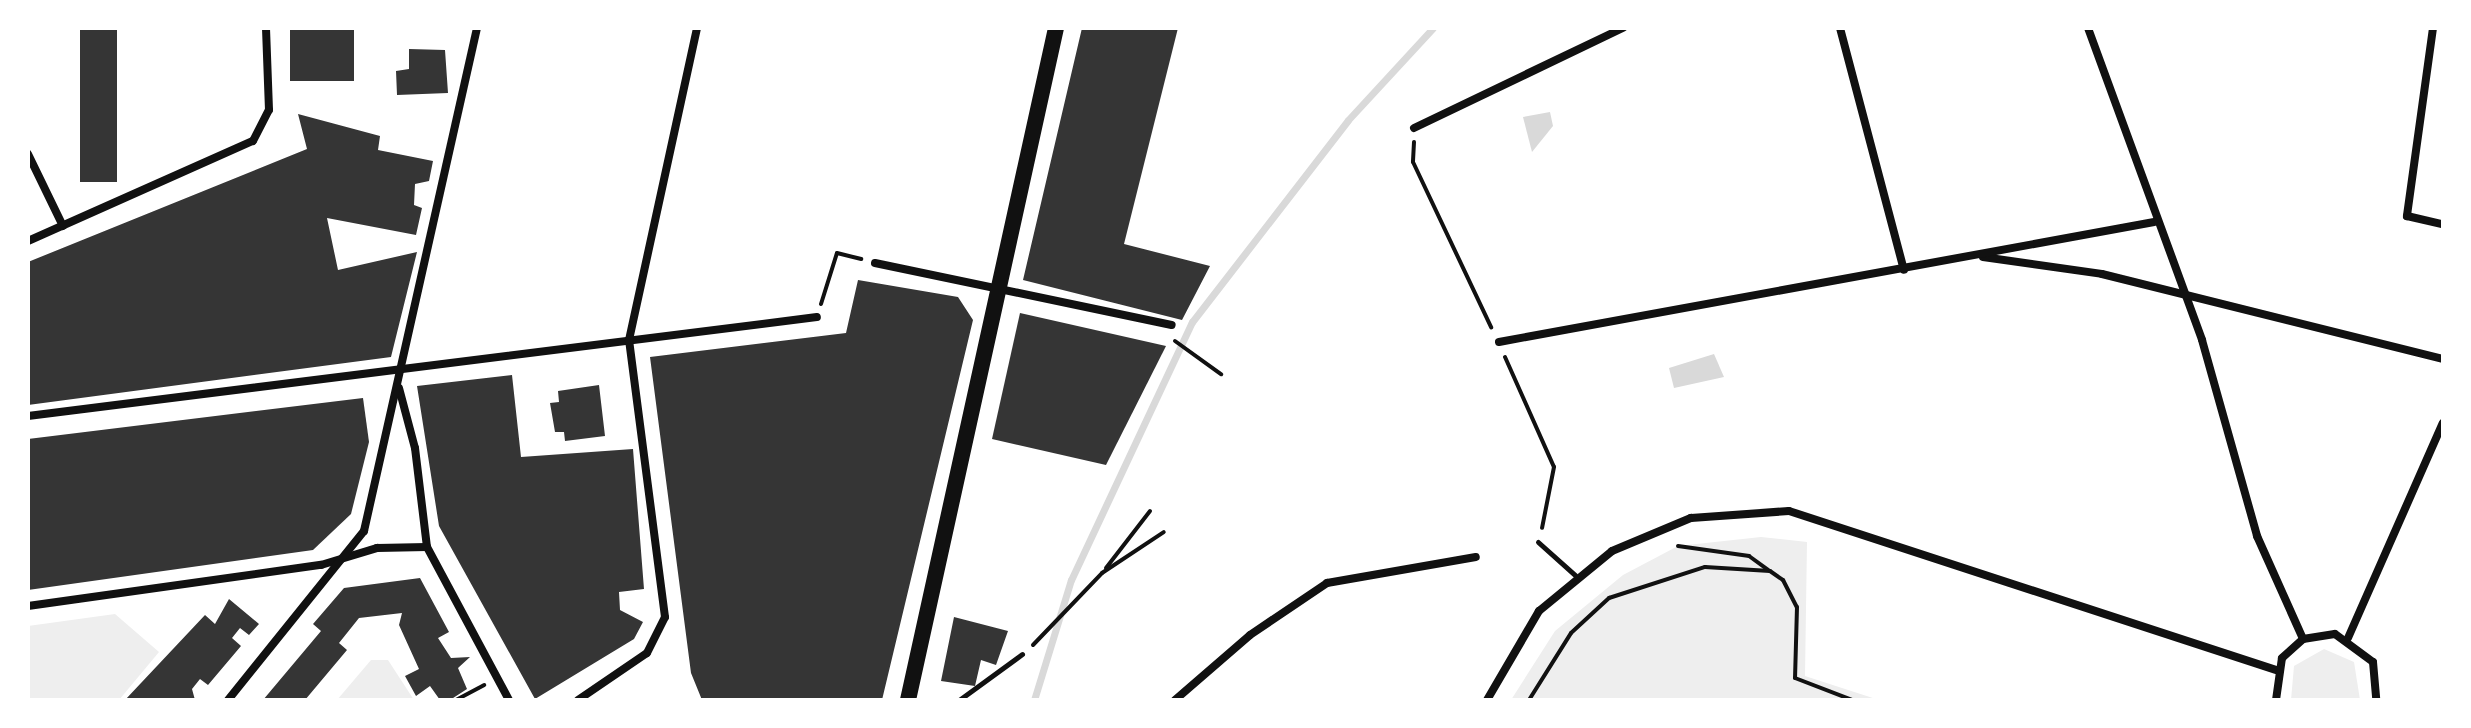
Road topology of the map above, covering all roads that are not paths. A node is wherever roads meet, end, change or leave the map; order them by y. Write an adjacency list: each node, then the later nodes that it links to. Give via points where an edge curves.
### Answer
1 (266, 28): 13 (street, via 269,110 253,141)
2 (477, 28): 25 (street)
3 (697, 28): 22 (street)
4 (1056, 28): 18 (main road)
5 (1623, 28): 9 (street)
6 (1840, 28): 17 (street)
7 (2088, 28): 11 (street)
8 (2433, 28): 12 (street, via 2407,216)
9 (1414, 128)
10 (28, 154): 13 (street)
11 (2154, 222): 15 (street); 19 (street)
12 (2443, 224)
13 (63, 226): 14 (street)
14 (28, 241)
15 (1976, 256): 17 (street); 19 (street)
16 (875, 263): 18 (street)
17 (1904, 270): 23 (street)
18 (998, 289): 21 (street); 42 (main road)
19 (2182, 295): 24 (street); 36 (street, via 2202,340 2257,536)
20 (817, 317): 22 (street)
21 (1172, 325)
22 (629, 340): 25 (street); 41 (street, via 665,617 647,653)
23 (1499, 342)
24 (2443, 359)
25 (401, 370): 26 (street); 27 (street)
26 (398, 387): 30 (street, via 415,448); 31 (street, via 364,531)
27 (28, 416)
28 (2443, 423): 35 (street)
29 (1538, 542): 33 (lane)
30 (427, 547): 31 (street); 40 (street)
31 (350, 554): 34 (street, via 321,565); 39 (street)
32 (1476, 557): 44 (street, via 1327,583 1250,635)
33 (1575, 575): 38 (street, via 1691,518 1789,511); 45 (street, via 1539,611)
34 (28, 606)
35 (2348, 638): 36 (street); 47 (street, via 2373,662)
36 (2303, 639): 38 (street)
37 (1022, 654): 43 (lane)
38 (2276, 670): 46 (street)
39 (228, 700)
40 (509, 700)
41 (578, 700)
42 (908, 700)
43 (959, 700)
44 (1175, 700)
45 (1487, 700)
46 (2276, 700)
47 (2376, 700)

